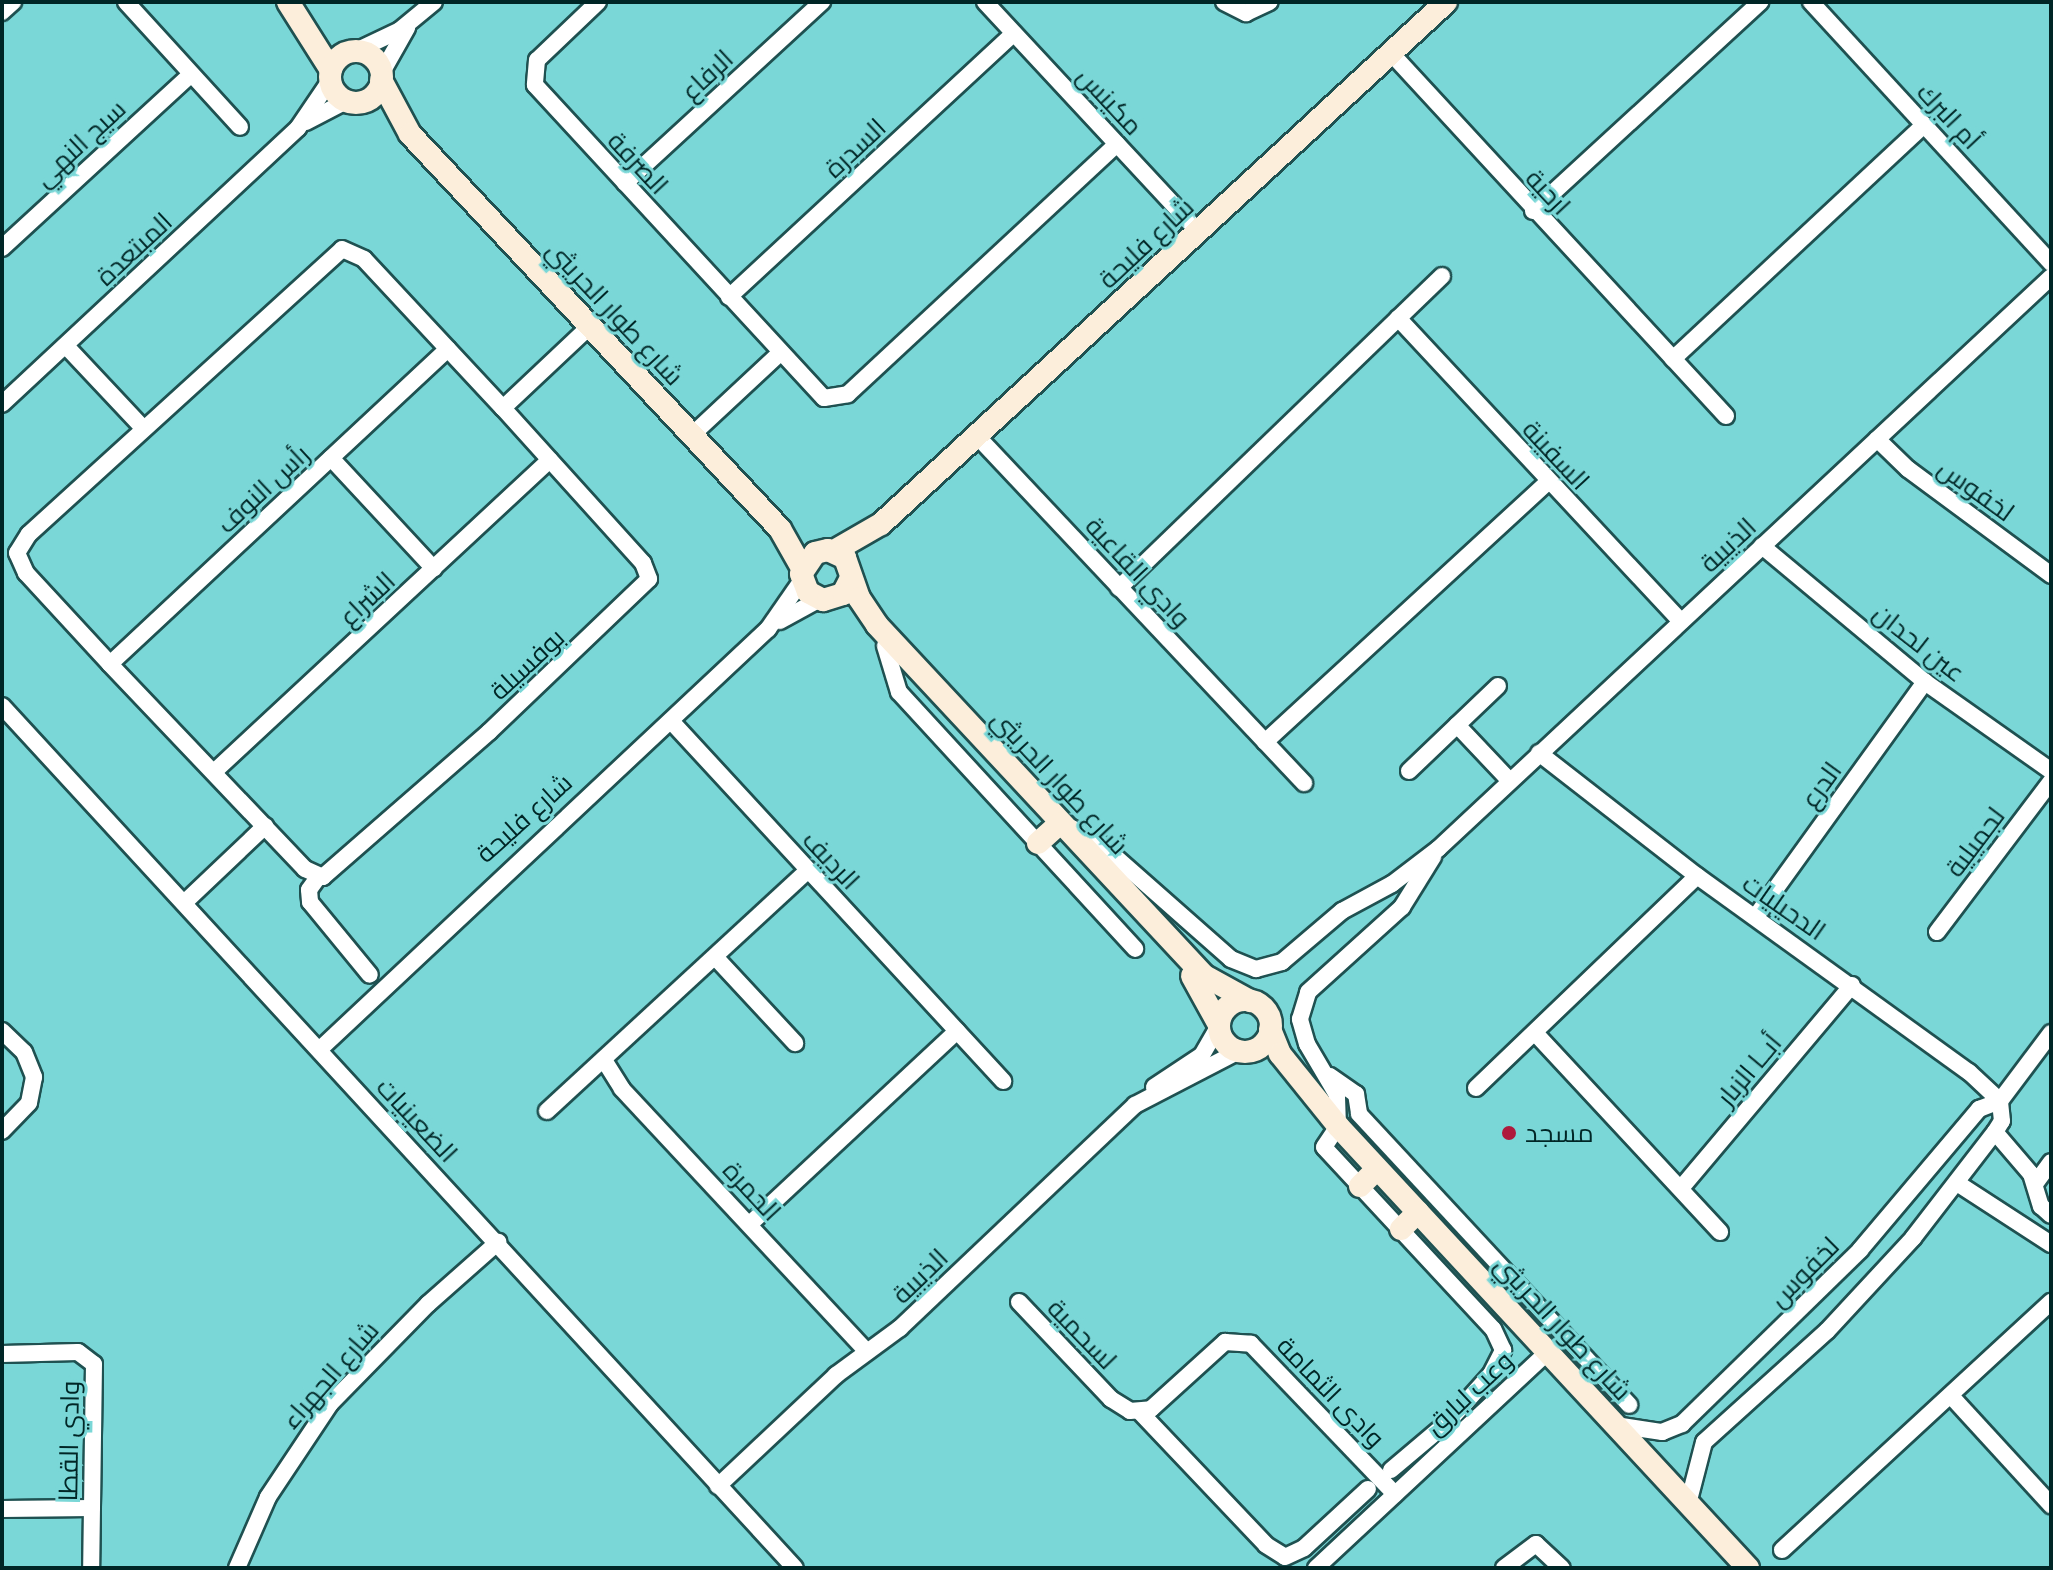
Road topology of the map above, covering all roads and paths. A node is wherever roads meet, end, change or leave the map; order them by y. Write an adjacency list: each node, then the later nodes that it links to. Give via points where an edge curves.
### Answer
1 (13, 2): 13 (street)
2 (126, 2): 18 (street)
3 (434, 2): 14 (street)
4 (598, 2): 27 (street, الصرفة, via 537,60 535,85)
5 (822, 2): 27 (street, الرفاع)
6 (985, 2): 15 (street, مكينس)
7 (1224, 2): 8 (street, via 1246,13)
8 (1270, 2)
9 (1446, 2): 17 (street, شارع فليحة)
10 (1760, 2): 28 (street)
11 (1811, 2): 22 (street, أم البرك)
12 (294, 9): 16 (street); 19 (street)
13 (2, 12)
14 (413, 21): 16 (street); 20 (street)
15 (1014, 33): 26 (street, مكينس); 34 (street, السدرة)
16 (355, 51): 19 (street, via 339,57); 20 (street, via 373,58)
17 (1391, 53): 28 (street, ارحية); 29 (street, شارع فليحة)
18 (191, 74): 23 (street); 30 (street, سيج النهي)
19 (330, 75): 21 (street); 24 (street, المبتعدة)
20 (381, 77): 21 (street, via 373,96); 25 (street, شارع طوار الحريثي)
21 (350, 102): 24 (street, المبتعدة); 25 (street, شارع طوار الحريثي)
22 (1924, 125): 31 (street, أم البرك); 40 (street)
23 (240, 127)
24 (298, 128): 37 (street, المبتعدة)
25 (410, 134): 36 (street, شارع طوار الحريثي)
26 (1117, 144): 29 (street, مكينس); 39 (street, الصرفة, via 848,394 824,398)
27 (625, 183): 34 (street, الصرفة)
28 (1533, 211): 40 (street, ارحية)
29 (1199, 232): 46 (street, شارع فليحة)
30 (2, 248)
31 (2051, 263)
32 (1442, 276): 35 (street)
33 (2051, 277): 47 (street, الذيبية)
34 (729, 297): 39 (street, الصرفة)
35 (1398, 318): 50 (street, السفينة); 59 (street)
36 (589, 327): 42 (street); 45 (street, شارع طوار الحريثي)
37 (66, 346): 41 (street, المبتعدة); 44 (street)
38 (448, 349): 42 (street, بوفسيلة); 44 (street, بوفسيلة, via 364,259 342,249); 48 (street, رأس النوف)
39 (779, 354): 45 (street)
40 (1673, 359): 43 (street, ارحية)
41 (2, 404)
42 (503, 408): 49 (street, بوفسيلة)
43 (1726, 416)
44 (143, 428): 63 (street, بوفسيلة, via 29,534 17,553 26,573)
45 (692, 435): 52 (street, شارع طوار الحريثي)
46 (977, 436): 51 (street, شارع فليحة); 59 (street, وادي القاعية)
47 (1877, 439): 53 (street, الذيبية); 58 (street, لخفوس, via 1908,469)
48 (331, 458): 55 (street); 63 (street, رأس النوف)
49 (550, 460): 55 (street, الشراع); 83 (street, بوفسيلة, via 643,563 649,579 645,587 339,868)
50 (1548, 482): 61 (street, السفينة); 71 (street)
51 (881, 524): 54 (street, شارع فليحة); 57 (street, شارع فليحة)
52 (780, 529): 54 (street, شارع طوار الحريثي); 56 (street, شارع طوار الحريثي)
53 (1762, 546): 61 (street, الذيبية); 64 (street, عين لحدان)
54 (828, 551): 56 (street); 57 (street)
55 (434, 569): 73 (street, الشراع)
56 (802, 574): 60 (street, via 808,592); 62 (street, شارع فليحة)
57 (851, 574): 60 (street, via 843,594); 80 (street, شارع طوار الحريثي, via 877,625)
58 (2051, 575)
59 (1119, 588): 71 (street, وادي القاعية)
60 (824, 600): 62 (street, شارع فليحة); 80 (street, شارع طوار الحريثي, via 854,616 885,646)
61 (1681, 621): 72 (street, الذيبية)
62 (768, 629): 68 (street, شارع فليحة)
63 (110, 664): 73 (street, بوفسيلة)
64 (1925, 682): 75 (street, عين لحدان); 88 (street, الدرع)
65 (1498, 686): 69 (street)
66 (2, 706): 67 (street, الضعينيات)
67 (15, 720): 70 (street); 87 (street, الضعينيات)
68 (671, 721): 82 (street, الرديف); 102 (street, شارع فليحة)
69 (1457, 725): 74 (street); 76 (street)
70 (2, 732)
71 (1265, 742): 78 (street, وادي القاعية)
72 (1539, 753): 76 (street, الذيبية); 84 (street, الدحيليات)
73 (215, 771): 79 (street, بوفسيلة)
74 (1409, 771)
75 (2051, 771)
76 (1510, 781): 81 (street, الذيبية)
77 (2051, 781): 89 (street, لجميلية)
78 (1304, 783)
79 (265, 826): 83 (street, بوفسيلة, via 305,869); 87 (street)
80 (1051, 831): 85 (street, الذيبية, via 1087,833 1191,929 1247,967 1265,969 1282,962 1342,911); 90 (street); 94 (street, شارع طوار الحريثي, via 1203,975); 95 (street, شارع طوار الحريثي, via 1197,982)
81 (1438, 849): 85 (street, الذيبية); 86 (street, الذيبية)
82 (808, 870): 91 (street); 98 (street, الرديف)
83 (319, 876): 92 (street, via 309,890 310,902)
84 (1697, 876): 88 (street, الدحيليات); 100 (street)
85 (1392, 884): 86 (street)
86 (1407, 900): 105 (street, الذيبية, via 1318,981 1304,1001 1304,1037)
87 (184, 903): 102 (street, الضعينيات)
88 (1756, 916): 93 (street, الدحيليات)
89 (1937, 932)
90 (1135, 949)
91 (717, 959): 101 (street); 104 (street)
92 (370, 975)
93 (1852, 985): 109 (street, الدحيليات); 119 (street, أبــا الزبار)
94 (1250, 1001): 95 (street, via 1230,1006); 96 (street, via 1267,1014)
95 (1219, 1026): 103 (street, via 1222,1040); 108 (street, الذيبية, via 1202,1055)
96 (1270, 1029): 103 (street, via 1260,1047); 111 (street, شارع طوار الحريثي, via 1280,1054)
97 (2, 1031): 112 (street, via 24,1052 34,1077 29,1103)
98 (957, 1031): 106 (street, الرديف); 122 (street)
99 (2051, 1033): 109 (street, لخفوس)
100 (1537, 1035): 107 (street); 119 (street)
101 (795, 1043)
102 (319, 1050): 125 (street, الضعينيات)
103 (1242, 1052): 108 (street, الذيبية); 111 (street, شارع طوار الحريثي, via 1277,1069)
104 (604, 1060): 110 (street); 122 (street, الحمرة, via 622,1089)
105 (1330, 1076): 111 (street, الذيبية); 133 (street, via 1356,1094 1359,1114)
106 (1003, 1081)
107 (1476, 1088)
108 (1149, 1095): 129 (street, الذيبية, via 900,1328)
109 (2000, 1101): 113 (street, لخفوس, via 2002,1121); 135 (street, لخفوس, via 1979,1109 1852,1259 1682,1424 1662,1432)
110 (547, 1111)
111 (1338, 1126): 115 (street, شارع طوار الحريثي); 118 (street, الذيبية, via 1324,1147)
112 (2, 1131)
113 (1995, 1132): 116 (street, لخفوس); 117 (street)
114 (2051, 1162): 117 (street)
115 (1377, 1169): 118 (street); 120 (street, شارع طوار الحريثي)
116 (1957, 1183): 126 (street); 140 (street, لخفوس, via 1857,1301 1708,1437 1699,1453)
117 (2035, 1184): 121 (street, via 2041,1206)
118 (1360, 1186): 123 (street)
119 (1682, 1187): 124 (street)
120 (1418, 1212): 123 (street); 130 (street, شارع طوار الحريثي)
121 (2051, 1215)
122 (750, 1224): 129 (street, الحمرة)
123 (1401, 1229): 136 (street, via 1493,1329 1503,1350 1491,1374 1448,1422)
124 (1720, 1232)
125 (498, 1242): 137 (street, الضعينيات); 147 (street, شارع الجهراء, via 330,1404 268,1497)
126 (2051, 1244)
127 (1019, 1302): 134 (street, لسحمية, via 1111,1399)
128 (2051, 1302): 132 (street)
129 (867, 1352): 137 (street, الذيبية)
130 (1548, 1352): 135 (street, شارع طوار الحريثي); 139 (street, وعب لبارق)
131 (2, 1354): 142 (street, وادي القطا, via 78,1352 90,1358 95,1371)
132 (1952, 1397): 141 (street); 144 (street)
133 (1629, 1405)
134 (1140, 1412): 138 (street, via 1266,1545 1285,1557 1304,1548); 139 (street, وادى الثمامة, via 1159,1402 1225,1342 1251,1344)
135 (1615, 1425): 140 (street, شارع طوار الحريثي)
136 (1391, 1470)
137 (718, 1486): 148 (street, الضعينيات)
138 (1368, 1489)
139 (1395, 1494): 149 (street, وعب لبارق)
140 (1688, 1504): 145 (street, شارع طوار الحريثي)
141 (2051, 1505)
142 (92, 1508): 143 (street); 146 (street, وادي القطا)
143 (2, 1509)
144 (1782, 1550)
145 (1744, 1567)
146 (91, 1568)
147 (237, 1568)
148 (795, 1568)
149 (1316, 1568)
150 (1504, 1568): 151 (street, via 1536,1544)
151 (1562, 1568)

